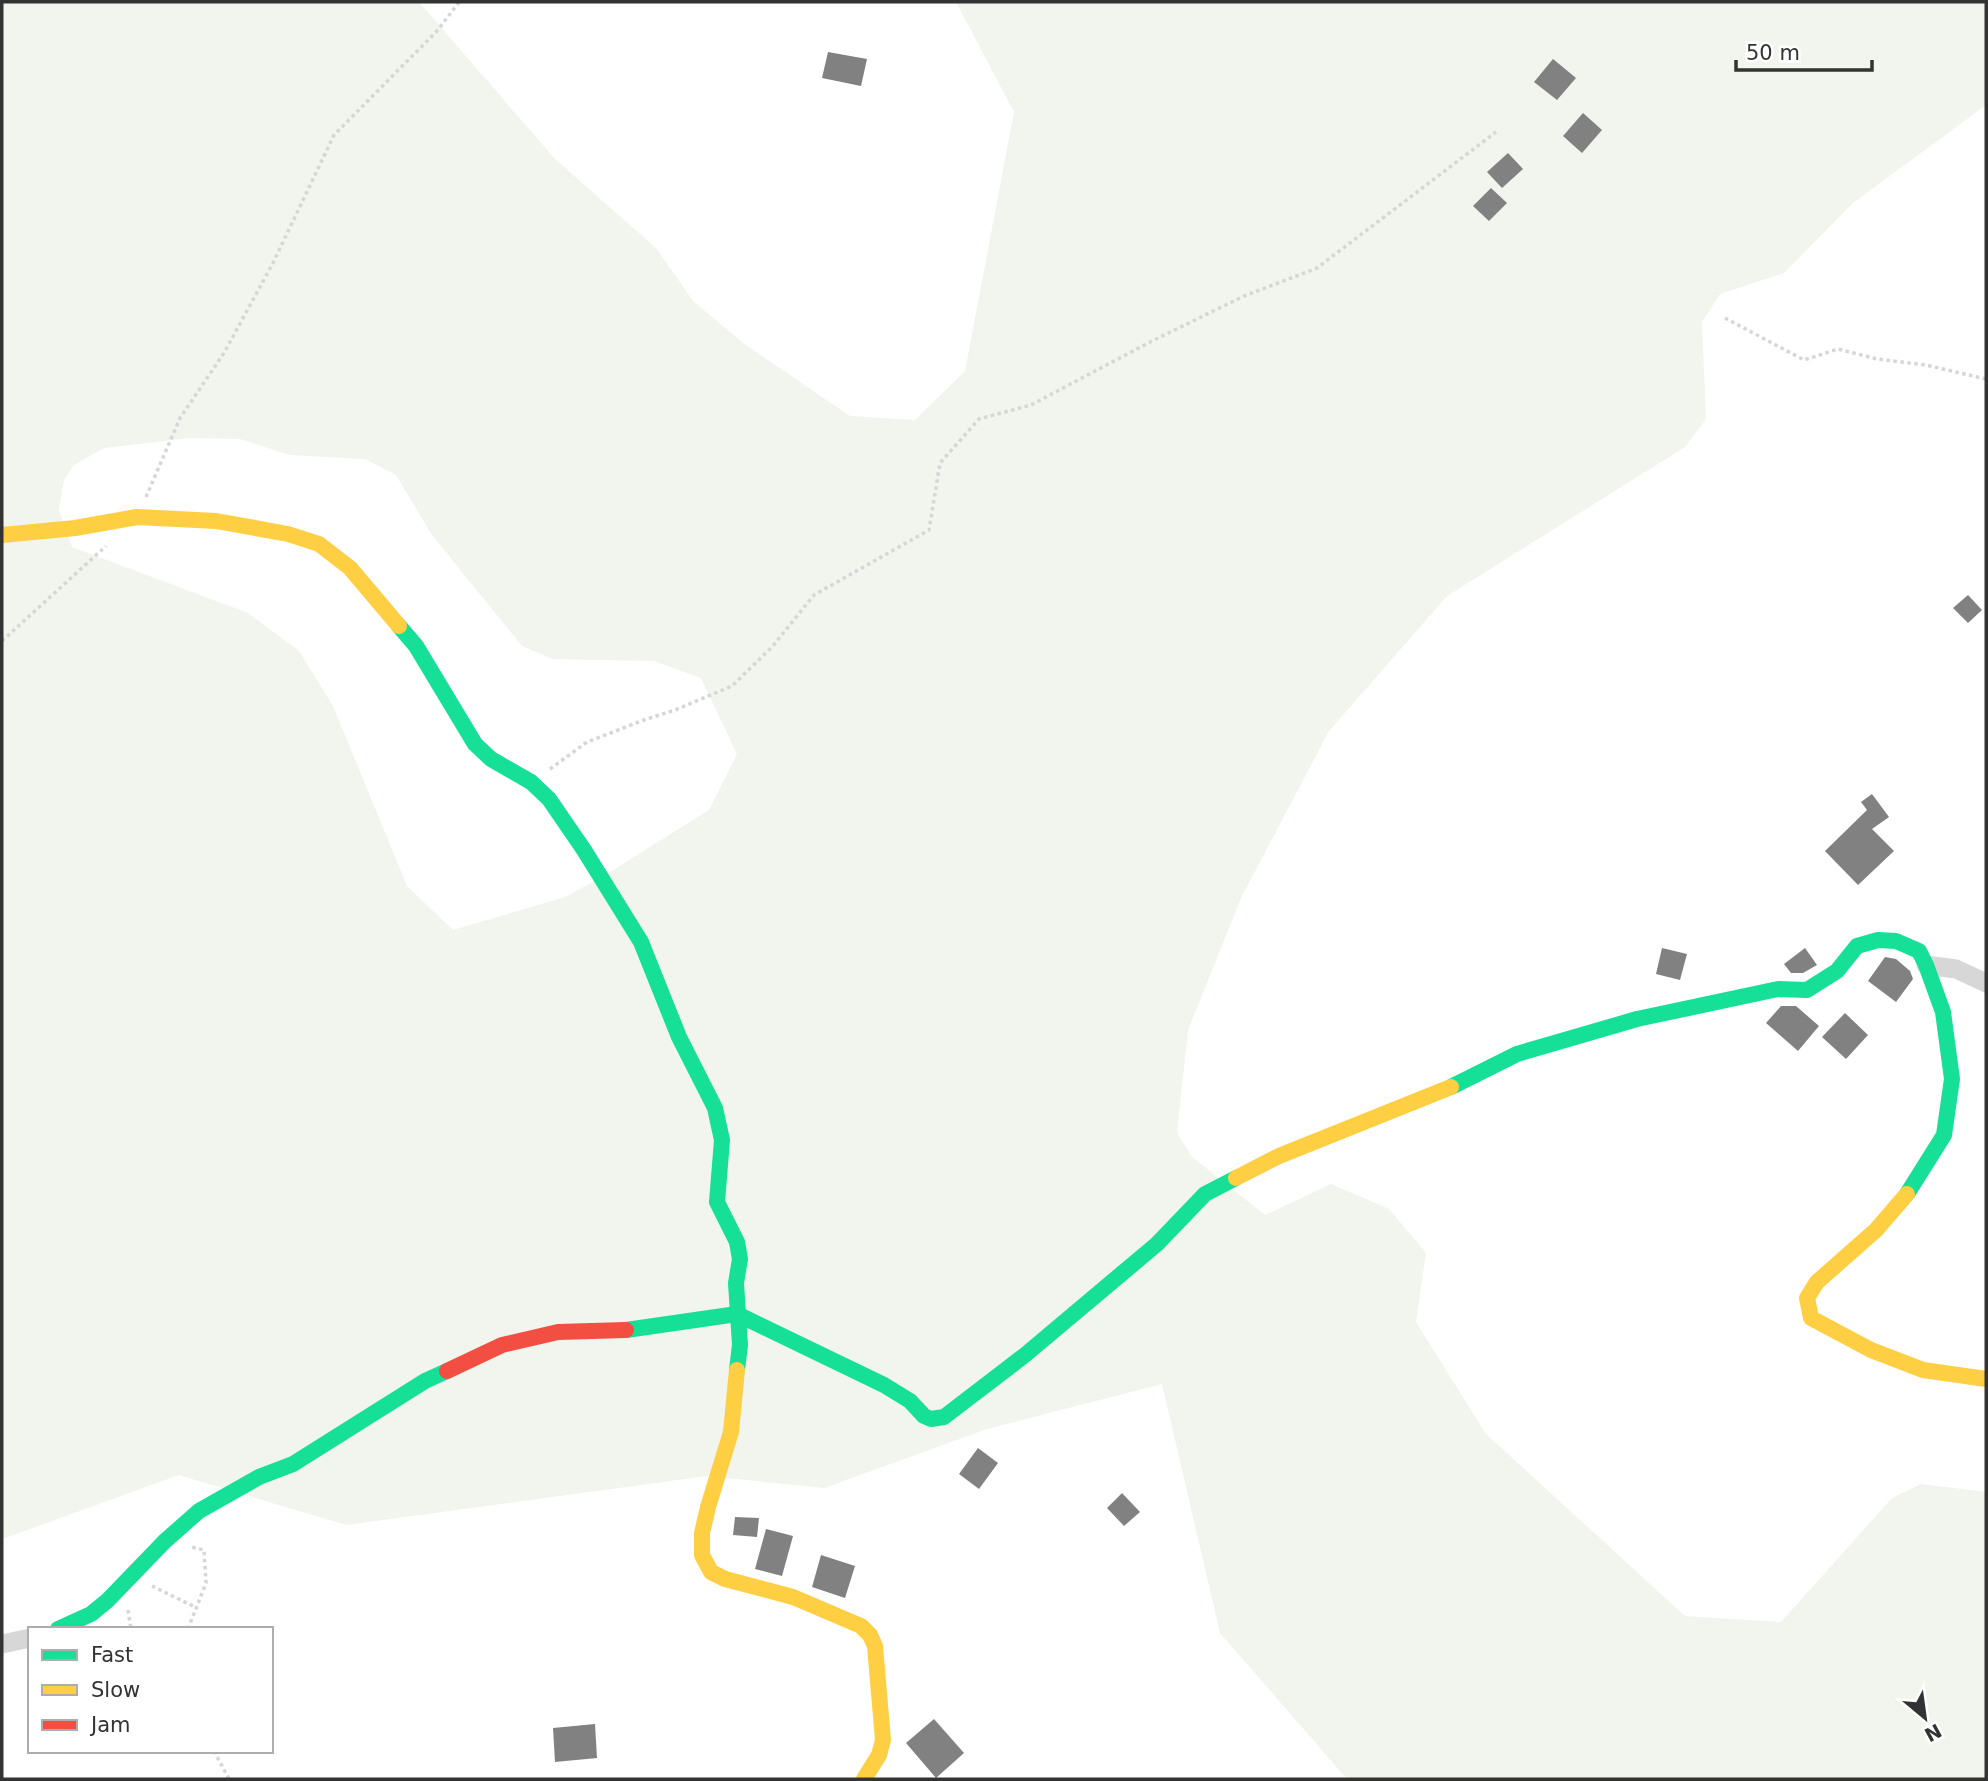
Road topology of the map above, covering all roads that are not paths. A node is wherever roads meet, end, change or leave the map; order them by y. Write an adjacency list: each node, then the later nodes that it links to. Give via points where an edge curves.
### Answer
1 (2, 535): 4 (street, via 137,517 216,522 319,544 350,568 416,646 475,744 548,799 641,942 679,1037 715,1108 722,1140 717,1202 740,1258)
2 (1926, 965): 3 (street, via 1956,969); 4 (street, via 1919,951 1896,941 1867,943 1857,946 1837,971 1807,990 1778,989 1637,1020 1517,1055 1451,1087 1279,1156 1205,1194 1147,1252 944,1416 924,1416 884,1385); 5 (street, via 1943,1013 1952,1079 1944,1135 1910,1191 1876,1230 1817,1282 1807,1298 1811,1318 1871,1350 1923,1370)
3 (1986, 983)
4 (737, 1314): 6 (street, via 625,1329 558,1332 502,1345 425,1381 293,1464 199,1511 122,1588 90,1614); 9 (street, via 740,1345 731,1432 708,1507 702,1555 718,1576 793,1597 861,1626 870,1635 875,1646 883,1740)
5 (1986, 1379)
6 (62, 1627)
7 (28, 1638): 8 (street)
8 (2, 1644)
9 (864, 1779)

